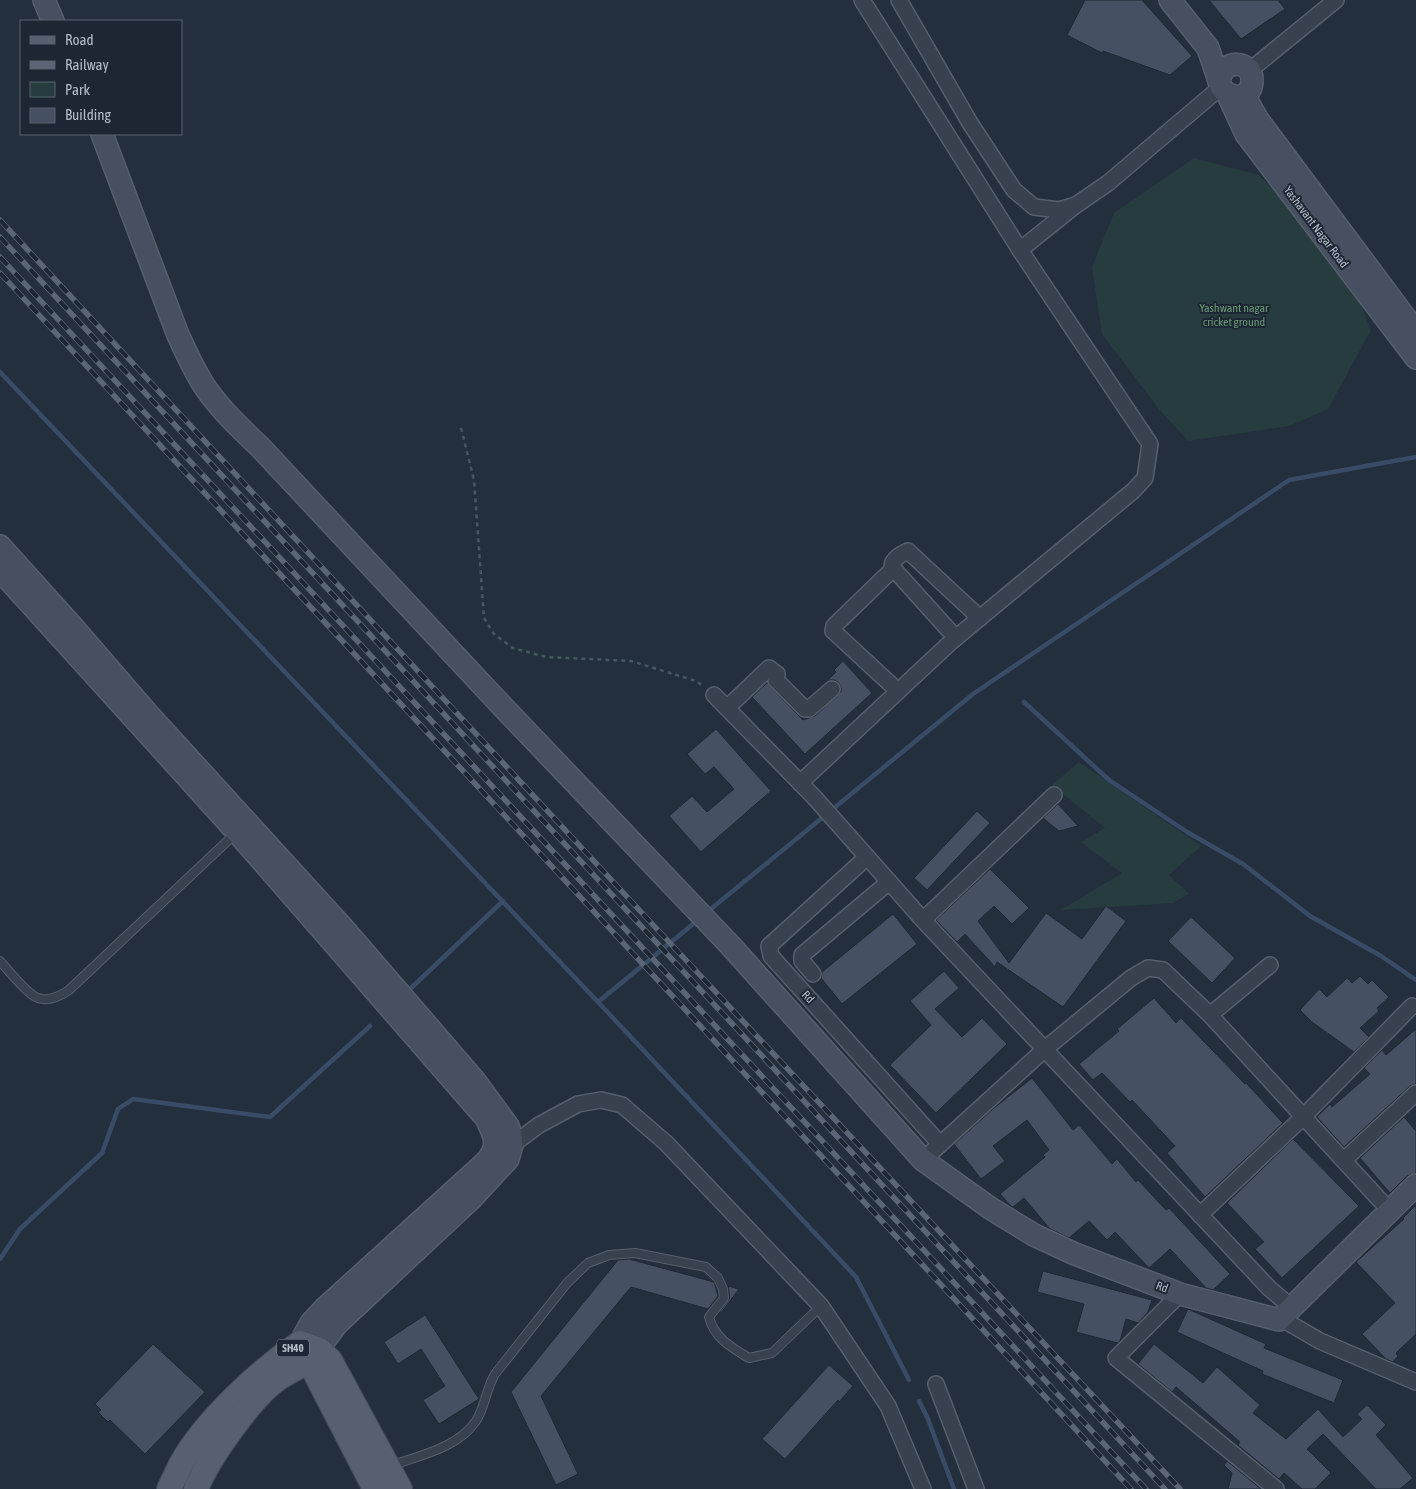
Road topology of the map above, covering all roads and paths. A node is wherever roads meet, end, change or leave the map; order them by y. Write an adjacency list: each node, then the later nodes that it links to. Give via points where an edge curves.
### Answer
1 (44, 0): 7 (street)
2 (862, 0): 13 (street)
3 (899, 0): 12 (street, via 970,123 1014,190 1034,207 1059,210)
4 (1170, 0): 8 (street)
5 (1336, 0): 6 (street)
6 (1320, 5): 9 (street)
7 (53, 20)
8 (1208, 48): 9 (street); 10 (street)
9 (1245, 68): 10 (street, via 1252,81 1251,87); 10 (street, via 1236,64 1222,71)
10 (1228, 90): 12 (street); 14 (street, via 1258,120); 15 (street, Yashavant Nagar Road, via 1246,134)
11 (102, 135): 44 (street, Rd, via 178,335 207,390 230,419 729,944)
12 (1076, 205): 13 (street)
13 (1020, 250): 20 (street, via 1150,444 1145,478 1133,491)
14 (1416, 332)
15 (1414, 356)
16 (461, 428): 26 (path, via 474,480 484,618 494,634 513,648 546,657 639,663 696,680)
17 (0, 546): 43 (street, via 344,928 475,1081 508,1126 511,1134)
18 (893, 569): 20 (street, via 894,560 908,550); 21 (street); 22 (street)
19 (0, 570): 30 (street)
20 (980, 618): 22 (street)
21 (839, 622): 23 (street); 25 (street, via 833,631)
22 (956, 638): 25 (street)
23 (862, 644)
24 (832, 689): 27 (street, via 805,709 776,680 778,674 769,668)
25 (898, 691): 28 (street)
26 (714, 696): 27 (street)
27 (727, 708): 28 (street)
28 (800, 783): 31 (street)
29 (1054, 795): 33 (street)
30 (237, 832): 34 (lane, via 57,998 38,998 24,988); 43 (street, via 486,1118)
31 (867, 857): 32 (street); 42 (street, Rd, via 769,946 770,956)
32 (889, 882): 33 (street); 36 (street, via 802,955 802,961)
33 (922, 920): 39 (street)
34 (0, 961)
35 (1270, 965): 38 (street)
36 (813, 974)
37 (1412, 1006): 41 (street)
38 (1210, 1014): 39 (street, via 1163,970 1148,968 1131,978); 41 (street)
39 (1045, 1049): 42 (street); 48 (street)
40 (1416, 1093): 45 (street)
41 (1303, 1117): 45 (street); 48 (street)
42 (940, 1144): 44 (street)
43 (503, 1146): 50 (street, via 578,1104 601,1100 622,1105 666,1144); 52 (street, via 325,1308 311,1323)
44 (923, 1160): 49 (street, Rd, via 1034,1236)
45 (1344, 1160): 47 (street)
46 (1416, 1185): 47 (street)
47 (1390, 1211): 51 (street)
48 (1200, 1215): 51 (street, via 1269,1288)
49 (1180, 1294): 51 (street, Rd); 62 (street, via 1116,1358)
50 (820, 1306): 55 (lane, via 781,1347 772,1353 749,1358 727,1345 711,1326 709,1317 724,1298 718,1278 706,1267 635,1253 609,1255 588,1263 566,1283 494,1374 476,1421 463,1435 440,1448); 60 (street, via 888,1406)
51 (1285, 1313): 53 (street, Rd, via 1289,1323 1320,1341)
52 (309, 1351): 55 (main road, SH40, via 330,1360); 56 (main road, SH40, via 278,1358 236,1397 208,1427 181,1464); 57 (main road, SH40, via 245,1411 201,1475); 58 (main road, SH40)
53 (1416, 1382)
54 (936, 1384): 61 (street)
55 (389, 1466): 59 (main road, SH40)
56 (169, 1489)
57 (196, 1489)
58 (375, 1489)
59 (400, 1489)
60 (923, 1489)
61 (976, 1489)
62 (1276, 1489)

